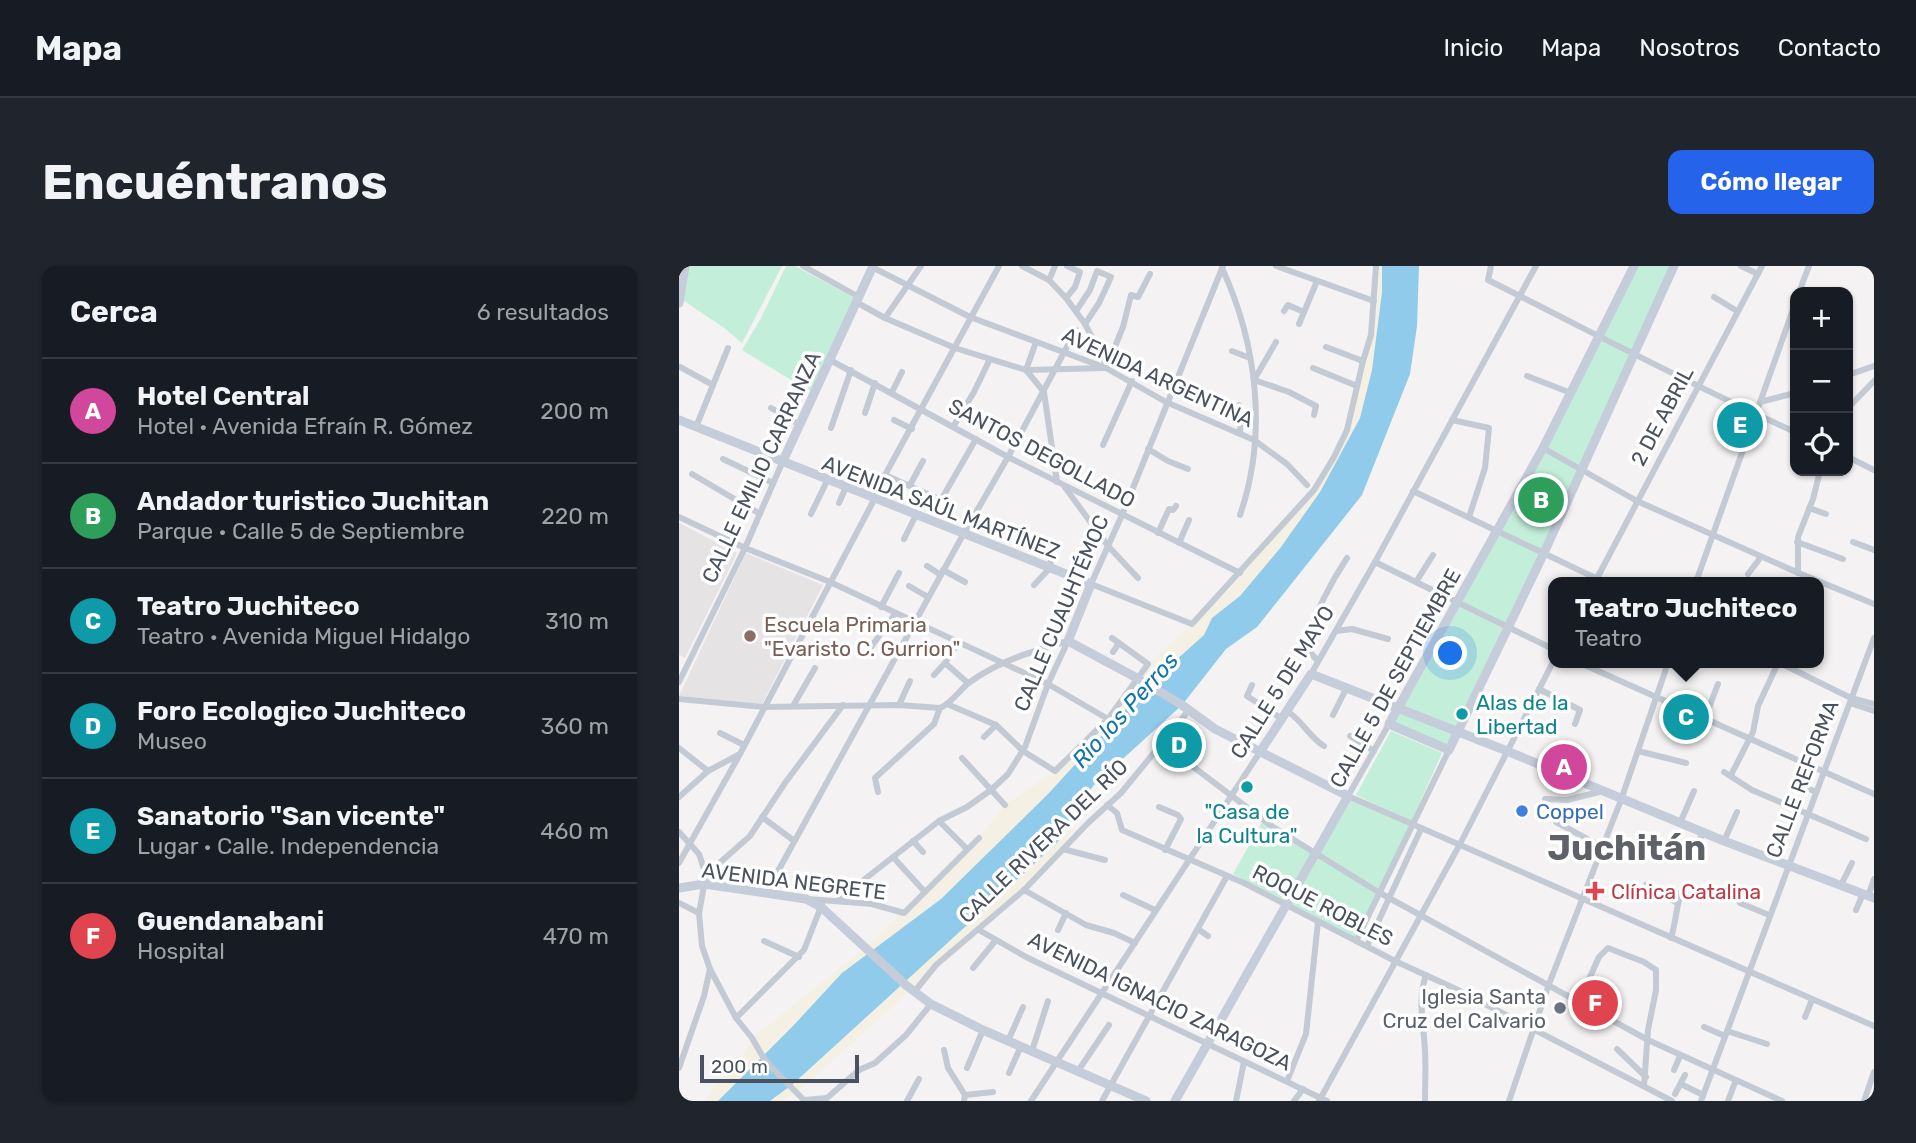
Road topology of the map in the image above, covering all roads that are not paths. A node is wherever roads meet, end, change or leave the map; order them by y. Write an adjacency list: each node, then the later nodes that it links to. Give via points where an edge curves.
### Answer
1 (685, 266): 30 (street)
2 (803, 266): 28 (street)
3 (872, 266): 23 (street, AVENIDA ARGENTINA); 28 (street, CALLE EMILIO CARRANZA)
4 (921, 266): 23 (street)
5 (999, 266): 35 (street)
6 (1022, 266): 21 (street)
7 (1055, 266): 21 (street)
8 (1067, 266): 27 (street, via 1080,272)
9 (1278, 266): 22 (street)
10 (1376, 266): 29 (street)
11 (1492, 266): 25 (street, via 1488,280)
12 (1535, 266): 25 (street, CALLE 5 DE MAYO)
13 (1634, 266): 41 (street, CALLE 5 DE SEPTIEMBRE)
14 (1674, 266): 49 (street)
15 (1741, 266): 20 (street)
16 (1762, 266): 20 (street, 2 DE ABRIL)
17 (1809, 266): 24 (street)
18 (1223, 267): 50 (street, via 1249,344); 75 (street, CALLE CUAUHTÉMOC)
19 (1150, 274): 56 (street, via 1138,297 1131,295)
20 (1758, 274): 34 (street, 2 DE ABRIL)
21 (1049, 280): 27 (street)
22 (1317, 281): 29 (street); 33 (street)
23 (908, 287): 35 (street, AVENIDA ARGENTINA); 36 (street)
24 (1802, 287)
25 (1519, 295): 41 (street); 86 (street, CALLE 5 DE MAYO)
26 (1714, 297): 34 (street)
27 (1066, 299): 31 (street)
28 (857, 300): 36 (street); 51 (street, CALLE EMILIO CARRANZA)
29 (1374, 301): 53 (street)
30 (679, 303)
31 (1076, 311): 38 (street); 38 (street, via 1097,271 1111,277)
32 (1284, 311): 33 (street, via 1288,305)
33 (1304, 312): 39 (street)
34 (1737, 312): 70 (street, 2 DE ABRIL)
35 (971, 317): 42 (street, AVENIDA ARGENTINA); 46 (street)
36 (885, 318): 46 (street)
37 (1790, 318): 76 (street)
38 (1085, 324): 56 (street)
39 (1299, 324)
40 (1076, 330): 48 (street)
41 (1599, 338): 49 (street); 73 (street, CALLE 5 DE SEPTIEMBRE)
42 (1036, 342): 48 (street, AVENIDA ARGENTINA); 59 (street)
43 (1276, 342): 64 (street)
44 (1326, 346): 53 (street)
45 (728, 348): 68 (street)
46 (955, 348): 52 (street); 80 (street)
47 (1232, 351): 50 (street)
48 (1065, 352): 56 (street, AVENIDA ARGENTINA); 60 (street)
49 (1635, 353): 70 (street); 106 (street)
50 (1249, 358): 64 (street)
51 (830, 359): 58 (street, SANTOS DEGOLLADO); 87 (street, CALLE EMILIO CARRANZA)
52 (990, 359): 59 (street); 89 (street)
53 (1363, 361): 69 (street)
54 (1874, 366): 62 (street)
55 (680, 367): 68 (street)
56 (1107, 367): 60 (street); 65 (street, AVENIDA ARGENTINA)
57 (1313, 368): 69 (street)
58 (852, 370): 67 (street, SANTOS DEGOLLADO); 90 (street)
59 (1025, 370): 60 (street); 72 (street)
60 (1055, 371): 72 (street)
61 (902, 372): 71 (street)
62 (1853, 373)
63 (1527, 376): 73 (street)
64 (1254, 380): 83 (street, via 1317,406); 95 (street)
65 (1132, 381): 75 (street, AVENIDA ARGENTINA); 96 (street)
66 (1874, 381): 77 (street)
67 (875, 383): 71 (street, SANTOS DEGOLLADO); 81 (street)
68 (713, 385): 88 (street)
69 (1357, 386): 153 (street, via 1347,430 1314,490)
70 (1698, 386): 82 (street); 118 (street, 2 DE ABRIL)
71 (892, 392): 80 (street, SANTOS DEGOLLADO)
72 (1044, 393): 99 (street); 112 (street)
73 (1571, 393): 97 (street, CALLE 5 DE SEPTIEMBRE)
74 (1790, 394): 76 (street)
75 (1166, 402): 93 (street, AVENIDA ARGENTINA); 98 (street, CALLE CUAUHTÉMOC)
76 (1760, 402): 82 (street)
77 (1853, 403)
78 (1239, 405): 93 (street)
79 (771, 408): 87 (street)
80 (922, 410): 89 (street, SANTOS DEGOLLADO); 91 (street)
81 (865, 413)
82 (1756, 414): 92 (street); 134 (street)
83 (1314, 415)
84 (679, 420): 88 (street, AVENIDA SAÚL MARTÍNEZ)
85 (894, 420): 91 (street)
86 (1452, 420): 116 (street, CALLE 5 DE MAYO); 129 (street, via 1489,428 1485,468)
87 (800, 425): 103 (street, CALLE EMILIO CARRANZA)
88 (696, 427): 103 (street, AVENIDA SAÚL MARTÍNEZ)
89 (953, 427): 94 (street, SANTOS DEGOLLADO)
90 (831, 428)
91 (912, 429): 108 (street)
92 (1790, 430)
93 (1240, 434): 95 (street, AVENIDA ARGENTINA)
94 (976, 439): 99 (street, SANTOS DEGOLLADO); 113 (street, via 941,500)
95 (1254, 439): 114 (street, AVENIDA ARGENTINA); 127 (street, via 1248,492)
96 (1103, 444)
97 (1543, 448): 106 (street); 131 (street, CALLE 5 DE SEPTIEMBRE)
98 (1149, 449): 104 (street); 126 (street, CALLE CUAUHTÉMOC)
99 (1009, 457): 112 (street, SANTOS DEGOLLADO); 132 (street)
100 (723, 459): 111 (street)
101 (1853, 460): 105 (street)
102 (923, 461): 113 (street)
103 (782, 463): 110 (street, AVENIDA SAÚL MARTÍNEZ); 111 (street, CALLE EMILIO CARRANZA)
104 (1188, 468)
105 (1874, 470)
106 (1583, 471): 118 (street); 143 (street)
107 (692, 474): 122 (street)
108 (885, 475): 113 (street); 117 (street)
109 (1819, 476): 121 (street)
110 (827, 481): 115 (street, AVENIDA SAÚL MARTÍNEZ); 123 (street)
111 (773, 483): 122 (street, CALLE EMILIO CARRANZA)
112 (1060, 483): 126 (street, SANTOS DEGOLLADO); 139 (street)
113 (910, 485)
114 (1307, 485)
115 (846, 488): 117 (street, AVENIDA SAÚL MARTÍNEZ); 119 (street)
116 (1413, 491): 129 (street); 148 (street, CALLE 5 DE MAYO)
117 (875, 498): 125 (street, AVENIDA SAÚL MARTÍNEZ); 160 (street)
118 (1637, 501): 134 (street); 156 (street, 2 DE ABRIL)
119 (839, 503)
120 (1176, 506): 133 (street)
121 (1809, 508): 124 (street); 136 (street)
122 (760, 513): 140 (street, CALLE EMILIO CARRANZA)
123 (811, 514)
124 (1826, 514)
125 (916, 515): 132 (street, AVENIDA SAÚL MARTÍNEZ); 135 (street)
126 (1122, 515): 133 (street, SANTOS DEGOLLADO); 139 (street, CALLE CUAUHTÉMOC)
127 (1240, 515)
128 (679, 517): 140 (street)
129 (1469, 517): 131 (street)
130 (1189, 520): 138 (street)
131 (1497, 530): 143 (street); 168 (street, CALLE 5 DE SEPTIEMBRE)
132 (964, 533): 150 (street, AVENIDA SAÚL MARTÍNEZ); 151 (street)
133 (1158, 533): 138 (street, SANTOS DEGOLLADO)
134 (1713, 533): 145 (street); 157 (street)
135 (904, 540)
136 (1797, 542): 147 (street); 158 (street)
137 (1853, 542): 142 (street)
138 (1179, 543): 153 (street, SANTOS DEGOLLADO)
139 (1108, 546): 159 (street); 163 (street, CALLE CUAUHTÉMOC)
140 (745, 548): 160 (street); 187 (street, CALLE EMILIO CARRANZA)
141 (1052, 549): 150 (street)
142 (1874, 550)
143 (1544, 553): 155 (street); 173 (street)
144 (1433, 555): 162 (street)
145 (1761, 557): 154 (street); 158 (street)
146 (1347, 558): 184 (street, via 1329,585 1308,644)
147 (1843, 559)
148 (1375, 562): 162 (street); 174 (street, CALLE 5 DE MAYO)
149 (927, 566): 151 (street)
150 (1050, 568): 163 (street, AVENIDA SAÚL MARTÍNEZ); 164 (street)
151 (942, 572): 161 (street); 167 (street)
152 (899, 573): 170 (street)
153 (1240, 573): 163 (street, AVENIDA SAÚL MARTÍNEZ, via 1192,624)
154 (1748, 575)
155 (1590, 577)
156 (1598, 577)
157 (1698, 577)
158 (1800, 577)
159 (1138, 578)
160 (830, 582): 170 (street); 214 (street)
161 (965, 582)
162 (1416, 582): 168 (street)
163 (1091, 584): 178 (street, CALLE CUAUHTÉMOC)
164 (1034, 585)
165 (909, 586): 167 (street)
166 (1824, 586): 169 (street)
167 (928, 597): 172 (street)
168 (1458, 602): 173 (street); 215 (street, CALLE 5 DE SEPTIEMBRE)
169 (1874, 604)
170 (881, 607): 171 (street)
171 (895, 614): 172 (street); 182 (street)
172 (914, 622): 179 (street); 209 (street)
173 (1509, 627): 181 (street); 226 (street)
174 (1336, 631): 177 (street, via 1352,629); 184 (street, CALLE 5 DE MAYO)
175 (1112, 638): 180 (street)
176 (1874, 638): 207 (street, CALLE REFORMA)
177 (1388, 639)
178 (1068, 640): 186 (street); 196 (street); 200 (street, CALLE CUAUHTÉMOC)
179 (958, 642): 185 (street); 186 (street)
180 (1119, 643): 183 (street); 196 (street, via 1148,664)
181 (1548, 646)
182 (871, 647)
183 (1113, 652)
184 (1318, 662): 194 (street, CALLE 5 DE MAYO)
185 (946, 663): 195 (street); 199 (street)
186 (1001, 663): 199 (street); 200 (street)
187 (682, 668): 198 (street, CALLE EMILIO CARRANZA)
188 (815, 668): 212 (street)
189 (1550, 668): 204 (street)
190 (1591, 668): 205 (street)
191 (1666, 668): 205 (street)
192 (1777, 668): 229 (street, via 1758,706)
193 (1788, 668): 207 (street)
194 (1311, 674): 203 (street); 217 (street, CALLE 5 DE MAYO)
195 (934, 675)
196 (1135, 680): 216 (street, bridge); 220 (street)
197 (910, 681): 210 (street)
198 (679, 682)
199 (968, 683): 213 (street)
200 (1048, 684): 220 (street); 236 (street, CALLE CUAUHTÉMOC)
201 (1718, 684): 219 (street)
202 (1252, 685): 217 (street, via 1247,696)
203 (1347, 687): 215 (street); 218 (street)
204 (1539, 689): 222 (street, via 1580,710); 238 (street)
205 (1656, 698): 219 (street); 239 (street)
206 (679, 699): 214 (street)
207 (1851, 701): 211 (street); 247 (street, CALLE REFORMA)
208 (843, 705): 209 (street); 212 (street); 265 (street)
209 (869, 705): 210 (street); 275 (street)
210 (898, 705): 213 (street)
211 (1874, 705)
212 (793, 706): 214 (street)
213 (944, 706): 224 (street); 252 (street, via 934,724 876,778)
214 (764, 707): 232 (street)
215 (1399, 707): 221 (street, CALLE 5 DE SEPTIEMBRE); 226 (street)
216 (1185, 708): 231 (street, CALLE RIVERA DEL RÍO); 240 (street)
217 (1284, 715): 233 (street, via 1296,717); 240 (street, CALLE 5 DE MAYO)
218 (1333, 715)
219 (1705, 718): 229 (street)
220 (1108, 719): 236 (street, via 1055,771)
221 (1389, 724): 234 (street); 237 (street, CALLE 5 DE SEPTIEMBRE)
222 (1575, 724)
223 (1818, 724): 243 (street)
224 (996, 725): 228 (street); 236 (street)
225 (720, 733): 232 (street)
226 (1457, 733): 234 (street); 238 (street)
227 (1350, 736): 237 (street)
228 (984, 737)
229 (1750, 738): 243 (street); 264 (street, via 1728,774 1752,790)
230 (1566, 743): 246 (street)
231 (1163, 744): 255 (street); 261 (street, CALLE RIVERA DEL RÍO)
232 (744, 745): 241 (street)
233 (1324, 746)
234 (1449, 750): 269 (street)
235 (680, 751): 245 (street)
236 (1023, 751): 249 (street, CALLE CUAUHTÉMOC)
237 (1374, 751): 256 (street, CALLE 5 DE SEPTIEMBRE)
238 (1507, 751): 246 (street); 279 (street)
239 (1638, 751): 244 (street); 259 (street)
240 (1260, 752): 255 (street, CALLE 5 DE MAYO); 256 (street)
241 (740, 754): 245 (street); 278 (street)
242 (962, 758): 249 (street)
243 (1802, 761): 247 (street)
244 (1686, 763)
245 (708, 771): 257 (street)
246 (1555, 771): 250 (street)
247 (1824, 771): 253 (street, CALLE REFORMA); 254 (street)
248 (1798, 784): 253 (street)
249 (991, 790): 260 (street); 266 (street, CALLE CUAUHTÉMOC)
250 (1603, 791): 258 (street, via 1567,800); 259 (street)
251 (1693, 791): 268 (street)
252 (878, 792)
253 (1816, 792): 264 (street, CALLE REFORMA)
254 (1874, 794)
255 (1230, 796): 285 (street); 288 (street, CALLE 5 DE MAYO)
256 (1348, 796): 269 (street); 285 (street, CALLE 5 DE SEPTIEMBRE)
257 (679, 797)
258 (1545, 799)
259 (1621, 800): 268 (street); 280 (street)
260 (1005, 805)
261 (1107, 805): 282 (street, CALLE RIVERA DEL RÍO); 283 (street, ROQUE ROBLES, via 1117,813 1122,830)
262 (1159, 807): 283 (street, via 1181,819)
263 (1737, 812): 277 (street)
264 (1808, 813): 274 (street); 292 (street, CALLE REFORMA)
265 (762, 817): 275 (street); 295 (street, via 745,842)
266 (939, 821): 276 (street, CALLE CUAUHTÉMOC); 281 (street)
267 (1556, 822): 280 (street)
268 (1680, 823): 272 (street)
269 (1412, 825): 270 (street); 303 (street)
270 (1421, 829): 279 (street); 306 (street)
271 (679, 832): 278 (street)
272 (1703, 832): 277 (street); 286 (street)
273 (979, 838): 281 (street)
274 (1866, 839)
275 (793, 840): 302 (street)
276 (913, 841): 284 (street); 287 (street, CALLE CUAUHTÉMOC)
277 (1724, 841): 292 (street)
278 (690, 843): 290 (street); 295 (street, via 699,854)
279 (1460, 845): 307 (street); 318 (street)
280 (1602, 847): 307 (street)
281 (967, 849): 301 (street)
282 (1063, 849): 289 (street); 299 (street, CALLE RIVERA DEL RÍO)
283 (1165, 850): 288 (street, ROQUE ROBLES)
284 (923, 852)
285 (1315, 853): 303 (street); 313 (street, CALLE 5 DE SEPTIEMBRE)
286 (1692, 855)
287 (893, 858): 301 (street); 308 (street, CALLE CUAUHTÉMOC)
288 (1189, 859): 293 (street, ROQUE ROBLES); 314 (street, CALLE 5 DE MAYO)
289 (1105, 860)
290 (679, 863)
291 (1851, 863): 297 (street)
292 (1788, 865): 297 (street); 319 (street, CALLE REFORMA)
293 (1227, 876): 313 (street, ROQUE ROBLES); 321 (street)
294 (1874, 879): 305 (street)
295 (705, 880): 298 (street, AVENIDA NEGRETE); 302 (street, AVENIDA NEGRETE); 316 (street)
296 (1646, 885): 310 (street)
297 (1841, 886): 305 (street)
298 (679, 888)
299 (1024, 890): 317 (street); 322 (street, CALLE RIVERA DEL RÍO)
300 (1682, 890): 310 (street)
301 (924, 891): 308 (street, AVENIDA NEGRETE, via 904,913)
302 (765, 892): 309 (street, AVENIDA NEGRETE)
303 (1380, 893): 306 (street); 328 (street)
304 (1123, 895): 314 (street)
305 (1868, 896): 315 (street)
306 (1391, 898): 318 (street); 330 (street)
307 (1582, 899): 325 (street); 337 (street)
308 (838, 900): 309 (street, AVENIDA NEGRETE)
309 (823, 903): 331 (street); 338 (street, AVENIDA NEGRETE)
310 (1677, 903): 325 (street)
311 (1740, 903): 319 (street)
312 (679, 904): 316 (street)
313 (1287, 906): 320 (street, ROQUE ROBLES); 356 (street, CALLE 5 DE SEPTIEMBRE)
314 (1155, 910): 329 (street, CALLE 5 DE MAYO)
315 (1856, 910)
316 (699, 913): 334 (street)
317 (1066, 913): 323 (street); 329 (street)
318 (1422, 915): 332 (street); 337 (street)
319 (1769, 915): 335 (street, CALLE REFORMA)
320 (1318, 922): 328 (street, ROQUE ROBLES); 376 (street, via 1306,1034)
321 (1198, 929): 324 (street); 345 (street)
322 (979, 930): 326 (street, AVENIDA IGNACIO ZARAGOZA); 338 (street, CALLE RIVERA DEL RÍO)
323 (1058, 930)
324 (1208, 936)
325 (1671, 938): 335 (street)
326 (996, 940): 333 (street); 339 (street, AVENIDA IGNACIO ZARAGOZA)
327 (764, 941): 331 (street)
328 (1356, 941): 330 (street, ROQUE ROBLES)
329 (1135, 943): 339 (street, CALLE 5 DE MAYO)
330 (1367, 946): 332 (street, ROQUE ROBLES)
331 (799, 957): 347 (street)
332 (1395, 961): 336 (street, ROQUE ROBLES); 385 (street)
333 (973, 968)
334 (710, 969): 347 (street); 365 (street)
335 (1748, 972): 340 (street); 353 (street, CALLE REFORMA)
336 (1426, 975): 352 (street, ROQUE ROBLES); 394 (street, via 1421,995)
337 (1549, 984): 342 (street); 352 (street)
338 (911, 989): 343 (street, AVENIDA NEGRETE)
339 (1103, 993): 345 (street, AVENIDA IGNACIO ZARAGOZA); 363 (street, CALLE 5 DE MAYO)
340 (1812, 1000): 346 (street); 349 (street)
341 (1048, 1001): 361 (street)
342 (1579, 1001): 354 (street); 354 (street, via 1599,957 1608,948 1652,966 1656,990)
343 (931, 1004): 351 (street, AVENIDA NEGRETE); 386 (street, via 875,1063 859,1070 827,1098)
344 (1023, 1007): 355 (street)
345 (1149, 1016): 356 (street, AVENIDA IGNACIO ZARAGOZA); 378 (street)
346 (1805, 1017)
347 (736, 1018): 386 (street, via 772,1068)
348 (1109, 1025): 369 (street)
349 (1874, 1026)
350 (1704, 1027): 353 (street)
351 (983, 1030): 355 (street, AVENIDA NEGRETE); 366 (street)
352 (1534, 1030): 379 (street, ROQUE ROBLES); 395 (street)
353 (1726, 1033): 357 (street); 368 (street, CALLE REFORMA)
354 (1648, 1040): 362 (street); 373 (street)
355 (1008, 1041): 358 (street, AVENIDA NEGRETE)
356 (1208, 1044): 364 (street, AVENIDA IGNACIO ZARAGOZA); 391 (street, CALLE 5 DE SEPTIEMBRE)
357 (1767, 1044)
358 (1021, 1046): 361 (street, AVENIDA NEGRETE); 371 (street)
359 (1617, 1049): 373 (street)
360 (944, 1050): 382 (street)
361 (1032, 1051): 363 (street, AVENIDA NEGRETE)
362 (1681, 1056): 367 (street); 368 (street)
363 (1057, 1061): 369 (street, AVENIDA NEGRETE); 388 (street, CALLE 5 DE MAYO)
364 (1244, 1062): 376 (street, AVENIDA IGNACIO ZARAGOZA); 392 (street)
365 (679, 1068)
366 (967, 1068)
367 (1674, 1070)
368 (1712, 1070): 375 (street); 383 (street, CALLE REFORMA)
369 (1078, 1071): 378 (street, AVENIDA NEGRETE)
370 (1874, 1072): 398 (street)
371 (1009, 1073)
372 (1685, 1075): 377 (street)
373 (1646, 1077): 379 (street)
374 (919, 1079): 387 (street)
375 (1736, 1080): 396 (street); 397 (street)
376 (1287, 1081): 380 (street, AVENIDA IGNACIO ZARAGOZA)
377 (1681, 1084): 383 (street); 384 (street)
378 (1110, 1086): 389 (street); 390 (street, AVENIDA NEGRETE)
379 (1644, 1086): 384 (street, ROQUE ROBLES)
380 (1303, 1089): 385 (street, AVENIDA IGNACIO ZARAGOZA); 393 (street)
381 (993, 1092): 382 (street)
382 (964, 1098)
383 (1702, 1098)
384 (1671, 1099)
385 (1322, 1100)
386 (805, 1101)
387 (907, 1101)
388 (1031, 1101)
389 (1102, 1101)
390 (1146, 1101)
391 (1175, 1101)
392 (1236, 1101)
393 (1294, 1101)
394 (1425, 1101)
395 (1509, 1101)
396 (1728, 1101)
397 (1782, 1101)
398 (1864, 1101)

